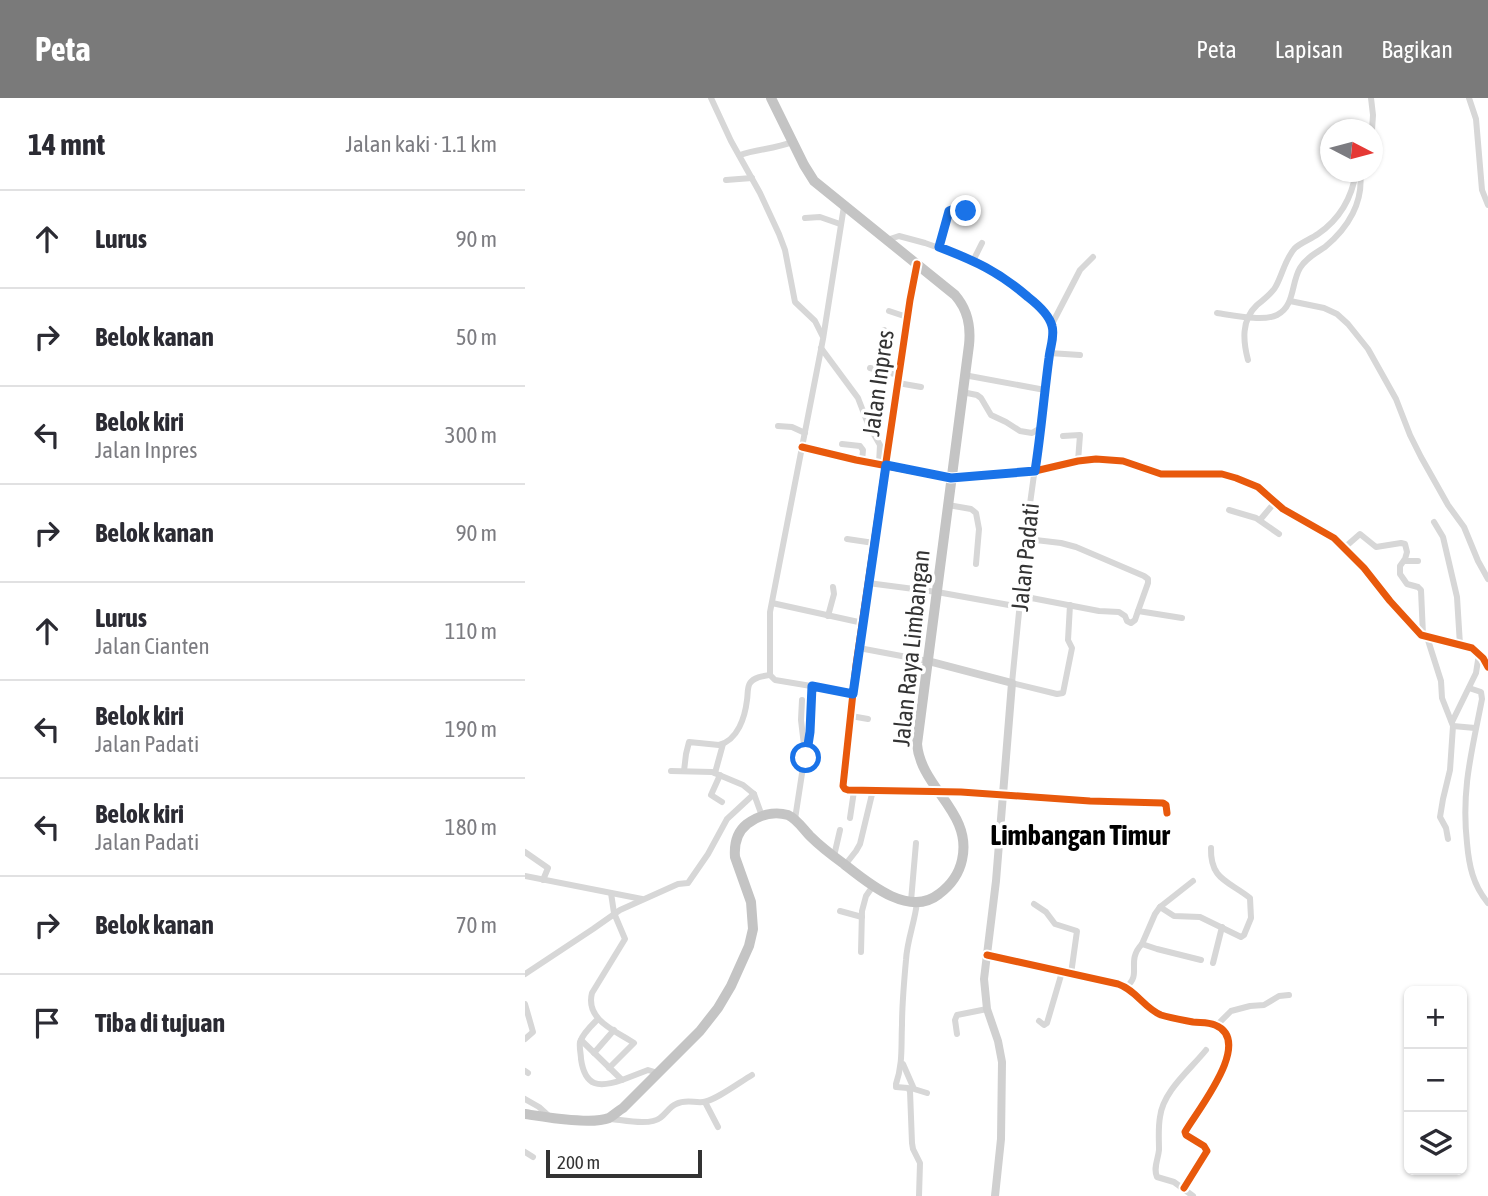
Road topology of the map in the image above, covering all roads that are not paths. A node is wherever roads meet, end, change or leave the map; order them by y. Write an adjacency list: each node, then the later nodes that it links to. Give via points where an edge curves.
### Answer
1 (711, 98): 7 (street)
2 (771, 98): 6 (highway, Jalan Raya Limbangan)
3 (1371, 98): 5 (street)
4 (1469, 98): 12 (street)
5 (1373, 119)
6 (792, 142): 7 (street); 13 (highway, Jalan Raya Limbangan, via 814,181)
7 (740, 155): 8 (street)
8 (752, 178): 9 (street); 30 (street, via 785,250 795,302 815,321)
9 (726, 180)
10 (1355, 182): 27 (street, via 1343,208 1287,258 1276,286)
11 (1360, 182): 23 (street, via 1354,212 1334,238 1303,264)
12 (1488, 205)
13 (844, 206): 16 (street); 17 (highway, Jalan Raya Limbangan)
14 (805, 218): 16 (street, via 823,217)
15 (971, 218): 19 (street, via 960,209 949,211)
16 (840, 224): 30 (street)
17 (887, 240): 19 (street, via 899,236); 22 (highway, Jalan Raya Limbangan)
18 (982, 243): 21 (street)
19 (939, 247): 21 (street)
20 (1093, 257): 28 (street, via 1080,270)
21 (973, 261): 28 (street, via 1015,286)
22 (917, 264): 26 (street, Jalan Inpres); 36 (highway, Jalan Raya Limbangan, via 955,295 966,311 970,336)
23 (1290, 301): 27 (street, via 1277,315); 65 (street, via 1337,314 1368,349)
24 (889, 312): 26 (street)
25 (1217, 313): 27 (street)
26 (907, 317): 37 (street, Jalan Inpres)
27 (1248, 317): 33 (street, via 1244,337)
28 (1052, 324): 31 (street, Jalan Padati)
29 (884, 330): 35 (street)
30 (822, 342): 43 (street); 49 (street, via 858,398 880,445)
31 (1049, 353): 32 (street); 39 (street, Jalan Padati)
32 (1080, 355)
33 (1248, 360)
34 (870, 368): 35 (street)
35 (879, 370): 37 (street)
36 (964, 375): 39 (street); 40 (highway, Jalan Raya Limbangan)
37 (898, 379): 38 (street); 49 (street, Jalan Inpres)
38 (921, 387)
39 (1045, 390): 42 (street, Jalan Padati)
40 (962, 392): 42 (street, via 977,395 991,415 1020,431 1032,433); 51 (highway, Jalan Raya Limbangan)
41 (778, 426): 43 (street)
42 (1042, 427): 50 (street, Jalan Padati)
43 (805, 433): 46 (street)
44 (1063, 436): 48 (street, via 1080,435)
45 (842, 444): 47 (street, via 860,446)
46 (802, 447): 47 (street); 70 (street)
47 (862, 461): 49 (street)
48 (1078, 461): 50 (street); 52 (street, via 1114,460 1161,474 1229,475 1258,487)
49 (883, 464): 51 (street); 60 (street, Jalan Inpres)
50 (1035, 471): 51 (street); 59 (street, Jalan Padati)
51 (951, 478): 53 (highway, Jalan Raya Limbangan)
52 (1275, 502): 55 (street); 61 (street)
53 (948, 505): 64 (street, via 976,513); 68 (highway, Jalan Raya Limbangan)
54 (1229, 510): 55 (street)
55 (1260, 520): 57 (street)
56 (1434, 522): 78 (street, via 1443,537 1457,597)
57 (1279, 534)
58 (847, 539): 60 (street)
59 (1027, 539): 69 (street, Jalan Padati); 73 (street, via 1076,547 1145,576 1148,583)
60 (874, 543): 66 (street, Jalan Inpres)
61 (1344, 548): 62 (street, via 1360,534 1375,547 1402,543 1407,548); 77 (street)
62 (1404, 561): 63 (street); 77 (street, via 1401,576 1422,593)
63 (1418, 561)
64 (976, 564)
65 (1488, 579)
66 (868, 583): 68 (street); 76 (street, Jalan Inpres)
67 (833, 586): 74 (street)
68 (937, 592): 72 (street); 81 (highway, Jalan Raya Limbangan)
69 (1021, 596): 71 (street); 72 (street, Jalan Padati)
70 (772, 603): 74 (street); 83 (street)
71 (1070, 605): 73 (street, via 1119,612 1131,623); 84 (street, via 1068,640 1073,648 1061,695)
72 (1020, 607): 84 (street, Jalan Padati)
73 (1137, 611): 75 (street)
74 (828, 616): 76 (street)
75 (1182, 618)
76 (863, 623): 79 (street, Jalan Inpres)
77 (1425, 636): 78 (street); 91 (street)
78 (1460, 645): 80 (street)
79 (859, 648): 81 (street); 87 (street, Jalan Inpres)
80 (1479, 654): 82 (street); 86 (street)
81 (928, 660): 84 (street); 100 (highway, Jalan Raya Limbangan, via 917,744 921,764)
82 (1488, 667)
83 (770, 675): 85 (street, via 775,680); 93 (street, via 751,681 744,718)
84 (1012, 683): 102 (street)
85 (812, 686): 87 (street); 94 (street)
86 (1469, 688): 91 (street); 92 (street, via 1482,694)
87 (853, 694): 89 (street, Jalan Inpres)
88 (801, 700): 94 (street)
89 (851, 716): 90 (street); 98 (street, Jalan Inpres, via 843,786)
90 (868, 719)
91 (1453, 724): 92 (street); 109 (street, via 1440,817)
92 (1475, 728): 122 (street, via 1465,825 1471,872)
93 (723, 744): 96 (street, via 689,742); 97 (street)
94 (806, 758): 107 (street)
95 (671, 771): 96 (street)
96 (684, 771): 97 (street)
97 (718, 774): 101 (street); 103 (street, via 711,795)
98 (854, 790): 99 (street); 106 (street)
99 (873, 790): 100 (street); 114 (street, via 860,844)
100 (938, 791): 102 (street); 121 (highway, Jalan Raya Limbangan, via 960,827 963,855 958,873 945,889 935,898)
101 (754, 794): 105 (street); 120 (street, via 727,819 688,883)
102 (1003, 795): 104 (street, via 1163,803); 131 (street)
103 (722, 802)
104 (1167, 813)
105 (762, 816): 107 (highway, via 782,814); 152 (highway, via 745,825 735,845 753,911 749,946 718,1008)
106 (850, 818)
107 (795, 820): 113 (highway)
108 (840, 830): 113 (street)
109 (1448, 839)
110 (916, 843): 121 (street)
111 (1211, 848): 128 (street, via 1214,870 1251,903 1244,935)
112 (525, 852): 116 (street, via 548,868)
113 (834, 856): 114 (highway)
114 (845, 865): 118 (highway)
115 (525, 876): 116 (street)
116 (544, 880): 119 (street)
117 (1193, 881): 124 (street)
118 (873, 886): 121 (highway); 127 (street)
119 (611, 893): 120 (street); 126 (street)
120 (644, 899): 126 (street)
121 (914, 902): 150 (street, via 906,958)
122 (1488, 903)
123 (1034, 904): 136 (street, via 1055,924 1077,931)
124 (1160, 908): 128 (street); 129 (street)
125 (840, 911): 127 (street)
126 (614, 913): 135 (street); 141 (street, via 625,939 591,996)
127 (862, 917): 130 (street)
128 (1221, 927): 133 (street)
129 (1142, 944): 132 (street); 137 (street, via 1133,961 1134,979)
130 (861, 952)
131 (987, 955): 134 (street); 140 (street)
132 (1201, 960)
133 (1213, 963)
134 (1062, 972): 136 (street); 142 (street, via 1047,1023)
135 (525, 974)
136 (1071, 974): 137 (street)
137 (1126, 987): 143 (street, via 1154,1012)
138 (1289, 995): 143 (street, via 1231,1011)
139 (525, 1004): 146 (street, via 533,1032)
140 (987, 1009): 145 (street, via 957,1015); 166 (street, via 1002,1062)
141 (598, 1019): 144 (street); 147 (street)
142 (1039, 1021)
143 (1216, 1026): 164 (street, via 1228,1039 1228,1056 1185,1132 1207,1151)
144 (614, 1030): 149 (street); 151 (street, via 634,1044)
145 (957, 1034)
146 (525, 1039)
147 (581, 1040): 149 (street); 154 (street, via 583,1071 590,1081 603,1085)
148 (1206, 1050): 164 (street, via 1176,1083 1160,1117 1155,1174)
149 (594, 1053): 151 (street)
150 (902, 1062): 155 (street, via 914,1089); 165 (street, via 896,1086 910,1091 912,1143 920,1163)
151 (609, 1068): 154 (street)
152 (659, 1073): 154 (street, via 648,1070); 160 (highway)
153 (751, 1075): 157 (street)
154 (622, 1080)
155 (927, 1093)
156 (525, 1099): 159 (street)
157 (705, 1102): 160 (street, via 677,1104 650,1121); 161 (street)
158 (525, 1114): 159 (highway)
159 (552, 1118): 160 (highway)
160 (608, 1118)
161 (718, 1127)
162 (525, 1152): 163 (street)
163 (533, 1157)
164 (1184, 1188): 167 (street)
165 (919, 1196)
166 (995, 1196)
167 (1193, 1196)

